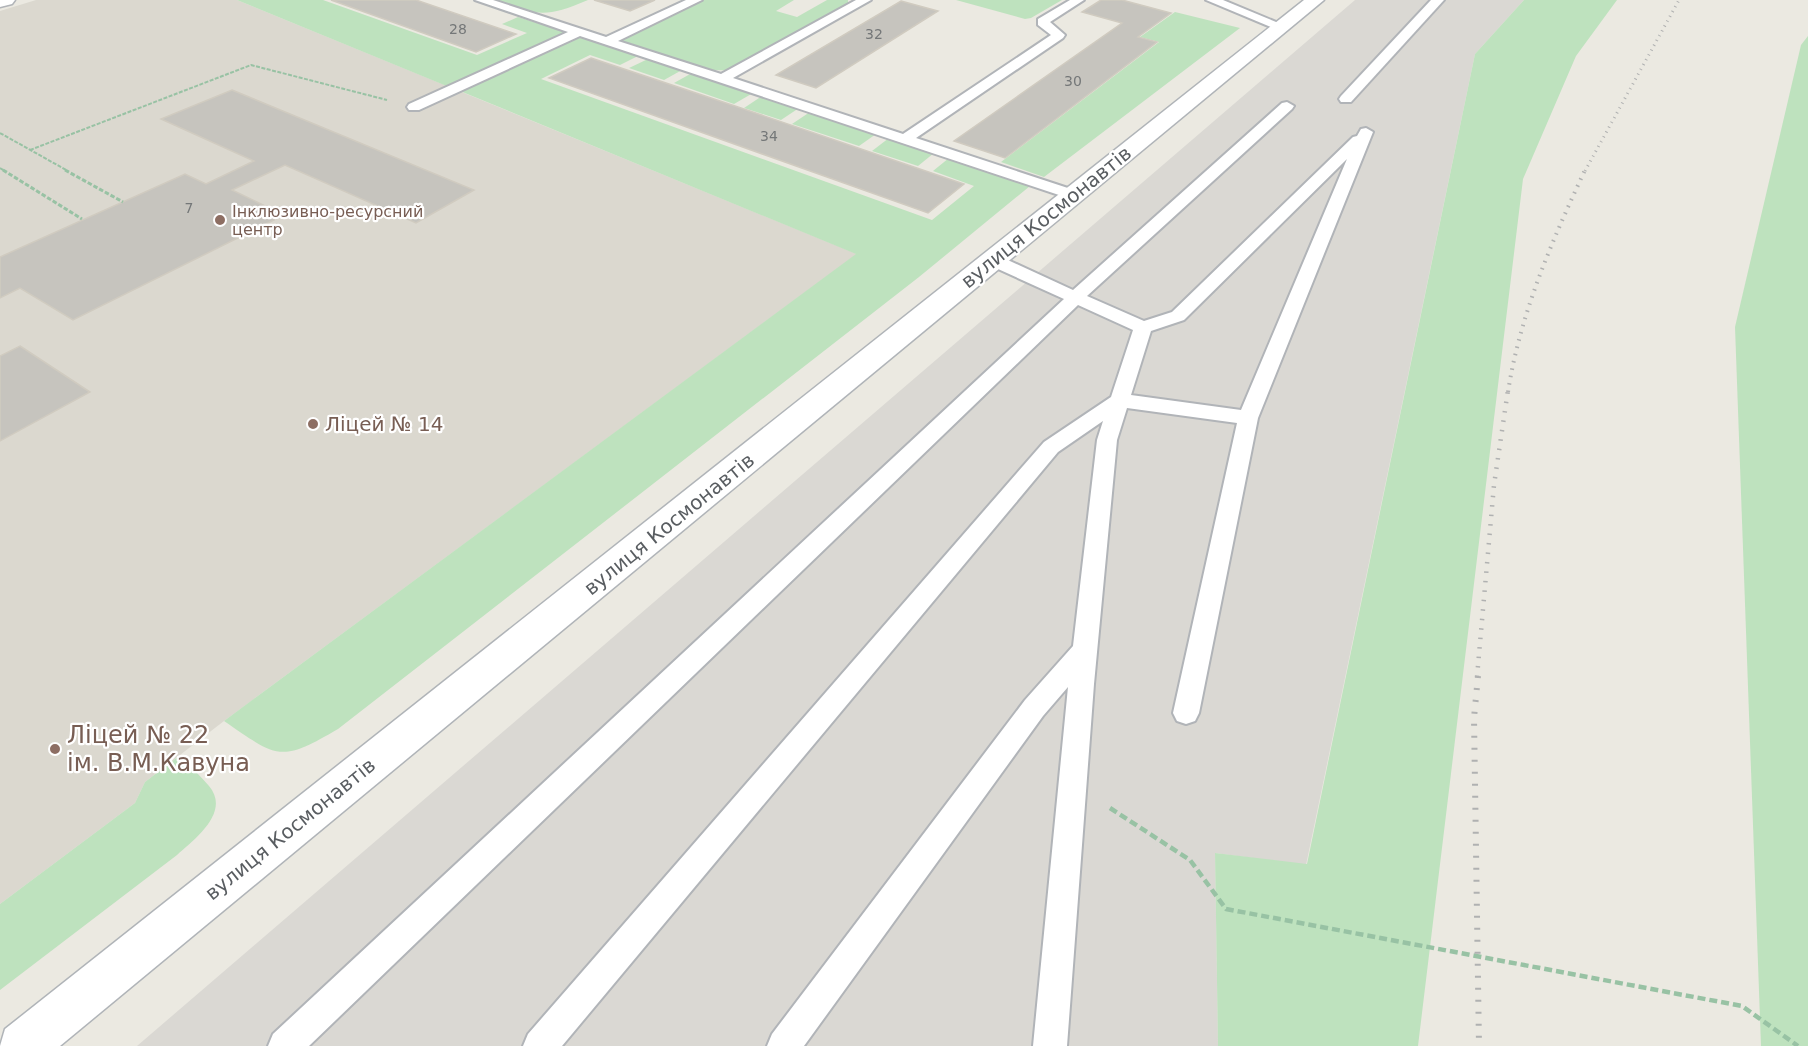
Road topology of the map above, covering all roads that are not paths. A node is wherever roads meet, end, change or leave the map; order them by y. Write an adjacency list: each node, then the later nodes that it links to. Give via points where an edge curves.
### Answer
1 (6, 0): 9 (street)
2 (481, 0): 11 (lane)
3 (696, 0): 12 (lane)
4 (865, 0): 13 (lane)
5 (1078, 0): 17 (lane, via 1042,22 1059,35)
6 (1212, 0): 10 (lane)
7 (1315, 0): 10 (street, вулиця Космонавтів)
8 (1438, 0): 14 (lane)
9 (0, 2)
10 (1282, 27): 18 (street, вулиця Космонавтів)
11 (579, 32): 12 (lane); 16 (lane)
12 (607, 41): 13 (lane)
13 (722, 79): 17 (lane)
14 (1346, 99)
15 (1287, 106): 20 (lane)
16 (414, 107)
17 (905, 139): 18 (lane)
18 (1074, 195): 19 (street, вулиця Космонавтів)
19 (993, 260): 20 (lane); 26 (street, вулиця Космонавтів)
20 (1076, 297): 21 (lane); 27 (lane)
21 (1143, 328): 22 (lane); 23 (lane, via 1178,316 1366,132)
22 (1120, 400): 23 (lane); 24 (lane, via 1107,440); 28 (lane, via 1051,447)
23 (1248, 418): 25 (lane)
24 (1085, 649): 29 (lane, via 1034,708); 30 (lane)
25 (1186, 713)
26 (22, 1046)
27 (285, 1046)
28 (540, 1046)
29 (784, 1046)
30 (1050, 1046)

